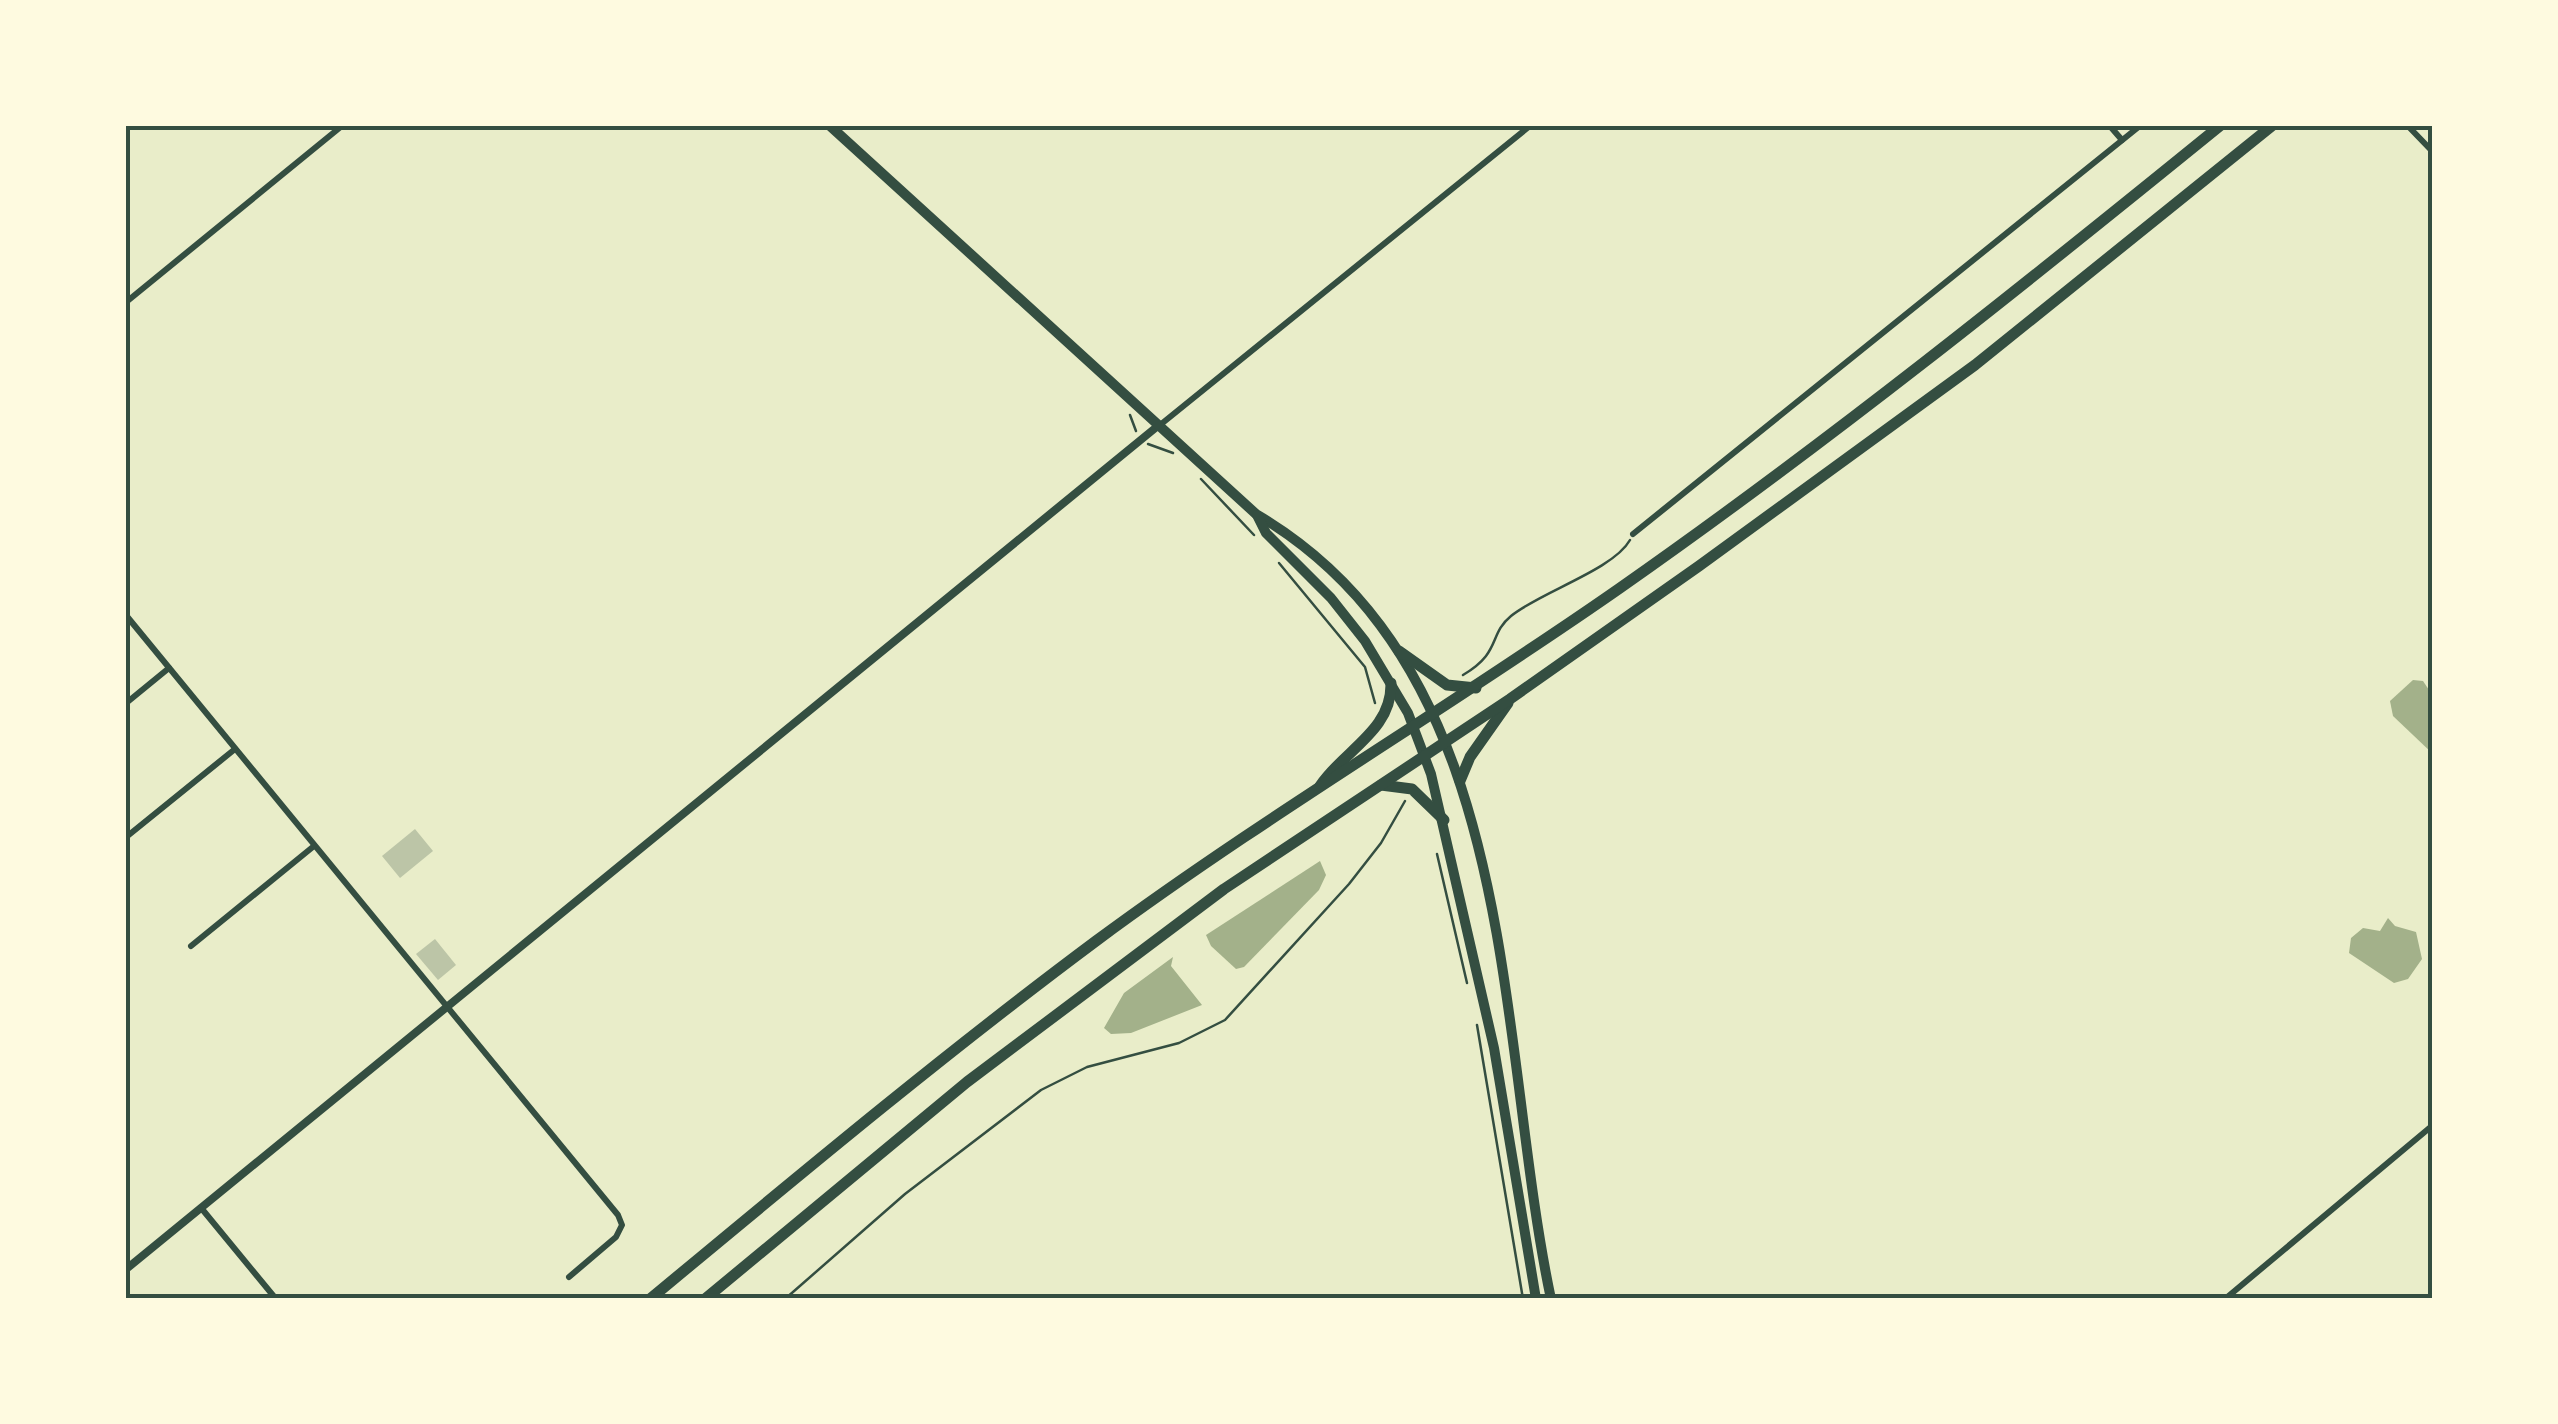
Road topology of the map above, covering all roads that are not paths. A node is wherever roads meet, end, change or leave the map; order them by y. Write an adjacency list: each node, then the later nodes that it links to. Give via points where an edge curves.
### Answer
1 (343, 125): 11 (street)
2 (828, 125): 12 (main road)
3 (1530, 125): 12 (street)
4 (2110, 125): 9 (street)
5 (2141, 125): 9 (street)
6 (2221, 125): 19 (highway, via 1743,501)
7 (2273, 125): 20 (highway, via 1975,365)
8 (2407, 125): 10 (street)
9 (2122, 140): 14 (street)
10 (2433, 152)
11 (125, 303)
12 (1160, 425): 13 (main road); 34 (street)
13 (1256, 514): 16 (main road, via 1331,570); 18 (main road, via 1266,533 1352,623)
14 (1632, 534)
15 (125, 614): 17 (street)
16 (1399, 651): 19 (highway, via 1448,685); 22 (main road)
17 (169, 668): 21 (street); 25 (street)
18 (1392, 683): 23 (main road); 29 (highway, via 1382,720 1334,765)
19 (1476, 688): 22 (highway)
20 (1510, 700): 24 (highway); 27 (highway)
21 (125, 704)
22 (1434, 715): 23 (highway); 24 (main road)
23 (1415, 728): 26 (main road); 29 (highway)
24 (1444, 742): 26 (highway); 27 (main road)
25 (235, 749): 31 (street); 32 (street)
26 (1424, 755): 28 (highway); 30 (main road)
27 (1460, 781): 43 (main road, via 1496,938)
28 (1379, 785): 30 (highway, via 1412,789); 41 (highway, via 1224,889 967,1082)
29 (1318, 790): 40 (highway, via 1131,916 946,1054)
30 (1444, 820): 42 (main road, via 1494,1048)
31 (125, 838)
32 (314, 846): 33 (street); 34 (street)
33 (191, 946)
34 (448, 1007): 36 (street); 38 (street, via 618,1215 616,1237)
35 (2433, 1125): 44 (street)
36 (202, 1208): 37 (street); 39 (street)
37 (125, 1270)
38 (569, 1277)
39 (275, 1299)
40 (650, 1299)
41 (705, 1299)
42 (1536, 1299)
43 (1551, 1299)
44 (2225, 1299)

